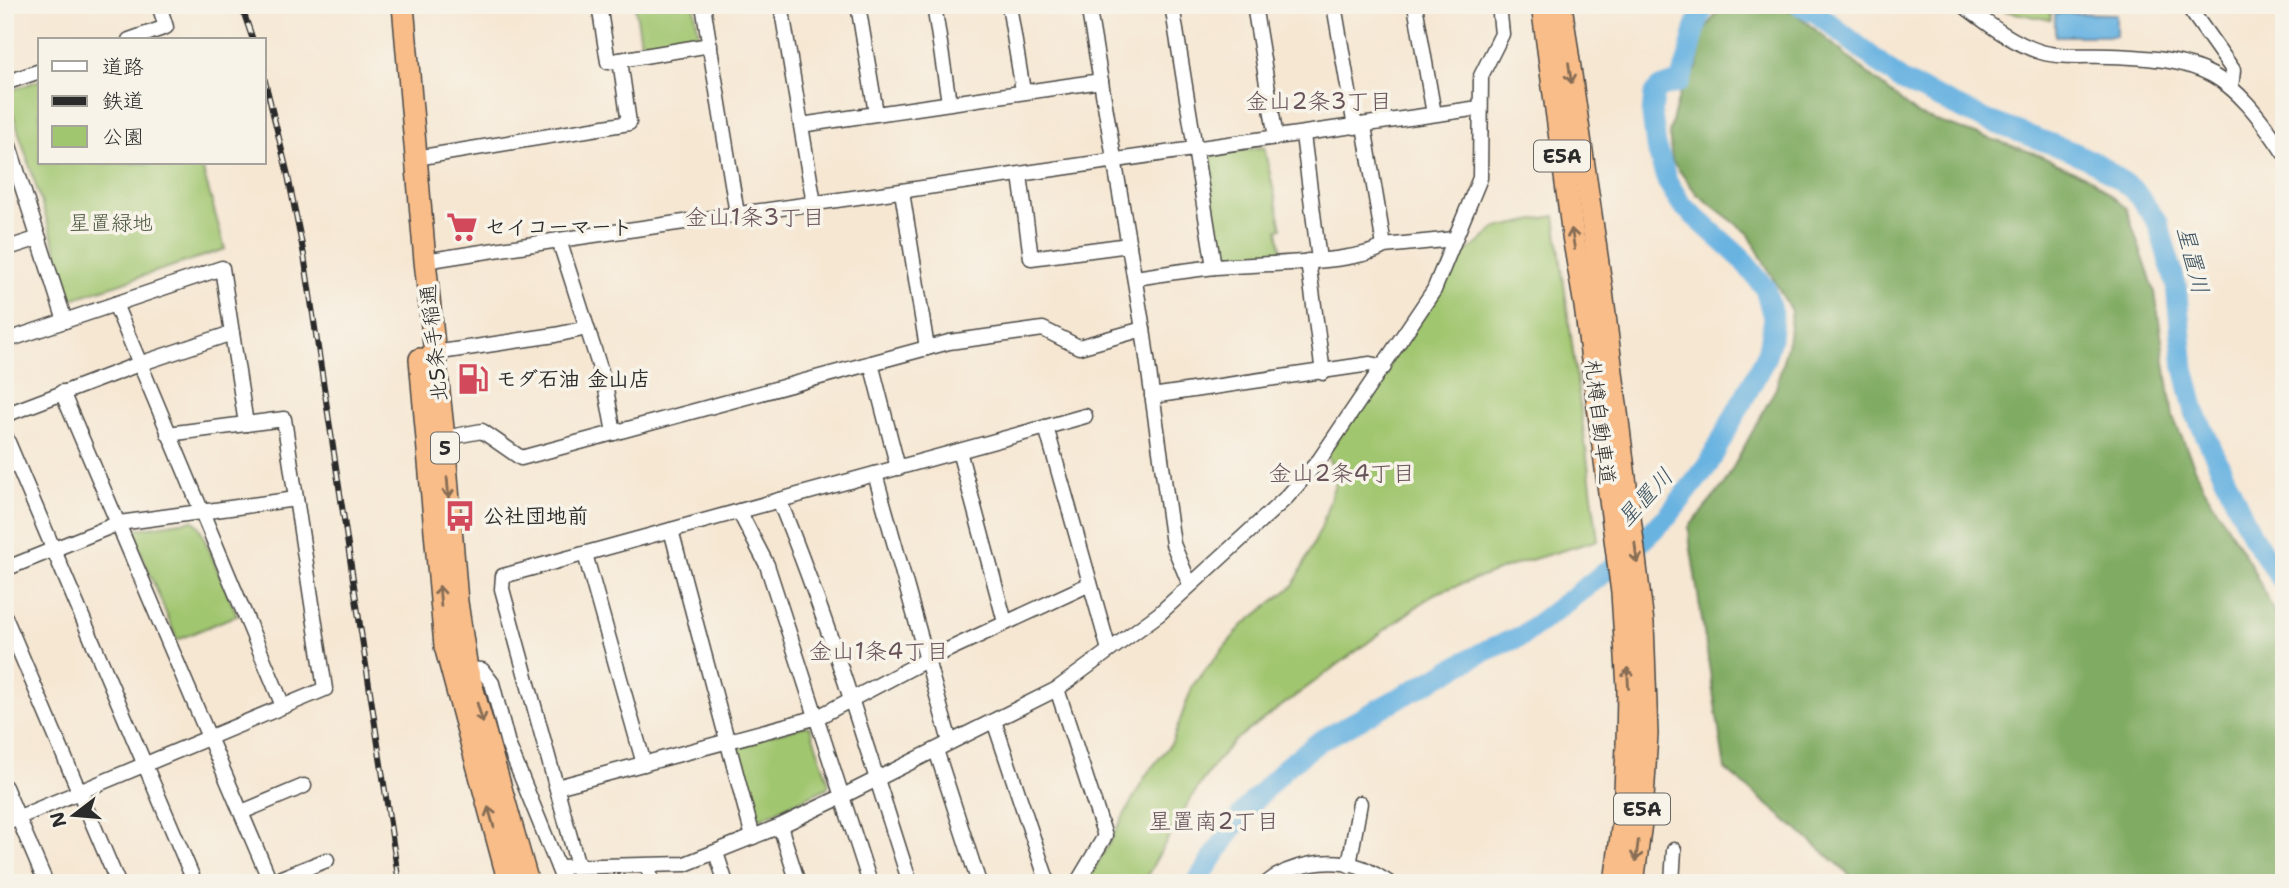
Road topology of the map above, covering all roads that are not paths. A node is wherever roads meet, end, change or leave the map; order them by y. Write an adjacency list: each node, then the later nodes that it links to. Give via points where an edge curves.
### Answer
1 (159, 5): 20 (street, via 166,27)
2 (389, 5): 96 (highway, 北5条手稲通 / 5, one-way to 2, via 440,605)
3 (403, 5): 39 (highway, 北5条手稲通 / 5)
4 (599, 5): 22 (street, via 608,62)
5 (703, 5): 21 (street)
6 (781, 5): 32 (street)
7 (858, 5): 30 (street)
8 (934, 5): 28 (street)
9 (1009, 5): 27 (street)
10 (1088, 5): 24 (street)
11 (1172, 5): 37 (street)
12 (1254, 5): 36 (street)
13 (1334, 5): 33 (street)
14 (1415, 5): 31 (street)
15 (1499, 5): 29 (street, via 1502,34 1481,76)
16 (1542, 5): 143 (highway, 札樽自動車道 / E5A, one-way to 16, via 1627,746 1622,593)
17 (1561, 5): 144 (highway, 札樽自動車道 / E5A, one-way to 144, via 1640,583 1647,734)
18 (1963, 5): 26 (street, via 2001,33 2041,52 2184,63 2212,73)
19 (2187, 5): 26 (street, via 2232,71)
20 (135, 38)
21 (710, 45): 22 (street); 45 (street)
22 (620, 60): 39 (street, via 629,123)
23 (38, 72): 25 (street)
24 (1101, 81): 27 (street); 40 (street)
25 (5, 83)
26 (2231, 88): 38 (street, via 2245,98)
27 (1023, 91): 28 (street)
28 (949, 102): 30 (street)
29 (1479, 108): 31 (street); 47 (street, via 1480,178)
30 (876, 113): 32 (street)
31 (1434, 114): 33 (street)
32 (801, 125): 44 (street)
33 (1359, 126): 35 (street); 50 (street)
34 (5, 133): 41 (street)
35 (1303, 135): 36 (street); 53 (street)
36 (1276, 138): 37 (street)
37 (1197, 149): 40 (street); 54 (street)
38 (2284, 153)
39 (416, 158): 52 (highway, 北5条手稲通 / 5)
40 (1115, 161): 42 (street); 49 (street)
41 (10, 163): 46 (street)
42 (1020, 175): 43 (street); 49 (street, via 1031,258)
43 (902, 192): 44 (street); 62 (street)
44 (814, 204): 45 (street)
45 (737, 214): 48 (street)
46 (39, 238): 51 (street); 57 (street)
47 (1454, 239): 50 (street); 66 (street, via 1434,290)
48 (559, 240): 52 (street); 58 (street)
49 (1129, 245): 55 (street)
50 (1384, 246): 53 (street, via 1376,252)
51 (5, 249)
52 (425, 261): 63 (highway, 北5条手稲通 / 5)
53 (1314, 261): 54 (street); 67 (street)
54 (1214, 267): 55 (street)
55 (1135, 278): 59 (street)
56 (115, 304): 57 (street); 60 (street, via 222,268); 64 (street)
57 (65, 321): 61 (street)
58 (587, 328): 63 (street); 74 (street)
59 (1143, 329): 62 (street, via 1079,347 1043,329); 69 (street)
60 (232, 334): 64 (street); 72 (street)
61 (5, 341)
62 (927, 348): 65 (street)
63 (434, 353): 77 (highway, 北5条手稲通 / 5)
64 (139, 363): 68 (street); 75 (street)
65 (871, 363): 74 (street); 79 (street)
66 (1384, 367): 67 (street, via 1370,364); 91 (street, via 1287,498)
67 (1323, 373): 69 (street)
68 (62, 392): 70 (street); 85 (street)
69 (1152, 396): 91 (street, via 1173,544)
70 (5, 415)
71 (1085, 416): 73 (street)
72 (246, 424): 75 (street); 81 (street, via 284,419)
73 (1046, 427): 78 (street); 90 (street)
74 (614, 433): 77 (street, via 522,458 482,431)
75 (168, 434): 83 (street)
76 (5, 435): 87 (street)
77 (444, 438): 96 (highway, 北5条手稲通 / 5, one-way to 96)
78 (959, 451): 79 (street); 93 (street)
79 (898, 468): 80 (street)
80 (875, 474): 82 (street); 95 (street)
81 (296, 499): 83 (street); 99 (street, via 325,689)
82 (779, 500): 84 (street); 98 (street)
83 (201, 510): 85 (street); 99 (street)
84 (739, 511): 86 (street); 100 (street, via 767,565)
85 (118, 523): 87 (street); 102 (street)
86 (671, 530): 88 (street); 103 (street)
87 (54, 548): 89 (street); 106 (street)
88 (585, 554): 107 (street); 111 (street, via 503,576 502,589)
89 (5, 569)
90 (1090, 584): 93 (street); 94 (street)
91 (1190, 585): 94 (street)
92 (5, 617): 112 (street)
93 (1005, 622): 95 (street)
94 (1109, 650): 97 (street)
95 (926, 660): 98 (street); 104 (street)
96 (459, 671): 125 (street, via 482,670 492,683 508,744); 130 (highway, 北5条手稲通 / 5, one-way to 96); 131 (highway, 北5条手稲通 / 5, one-way to 131)
97 (1057, 689): 101 (street); 140 (street, via 1105,835)
98 (851, 701): 100 (street); 108 (street)
99 (284, 706): 102 (street)
100 (818, 717): 103 (street); 113 (street)
101 (994, 721): 104 (street); 139 (street)
102 (210, 736): 106 (street); 115 (street)
103 (727, 743): 107 (street); 118 (street)
104 (950, 743): 105 (street)
105 (936, 750): 108 (street); 138 (street)
106 (144, 763): 112 (street); 128 (street)
107 (644, 764): 111 (street)
108 (877, 779): 113 (street); 137 (street)
109 (304, 786): 115 (street)
110 (5, 787): 116 (street)
111 (557, 787): 123 (street)
112 (79, 791): 116 (street); 127 (street)
113 (843, 796): 117 (street); 136 (street)
114 (1360, 803): 122 (street)
115 (242, 812): 129 (street)
116 (12, 820): 126 (street)
117 (780, 826): 118 (street); 135 (street)
118 (753, 837): 120 (street)
119 (1674, 850): 145 (street)
120 (716, 853): 124 (street, via 685,864); 134 (street)
121 (327, 860): 129 (street)
122 (1349, 865): 141 (street, via 1303,866); 142 (street)
123 (578, 866): 124 (street); 125 (street)
124 (647, 866): 133 (street)
125 (558, 867): 132 (street)
126 (46, 883)
127 (118, 883)
128 (195, 883)
129 (271, 883)
130 (509, 883)
131 (528, 883)
132 (564, 883)
133 (653, 883)
134 (726, 883)
135 (798, 883)
136 (870, 883)
137 (910, 883)
138 (979, 883)
139 (1048, 883)
140 (1077, 883)
141 (1267, 883)
142 (1389, 883)
143 (1615, 883)
144 (1633, 883)
145 (1672, 883)

